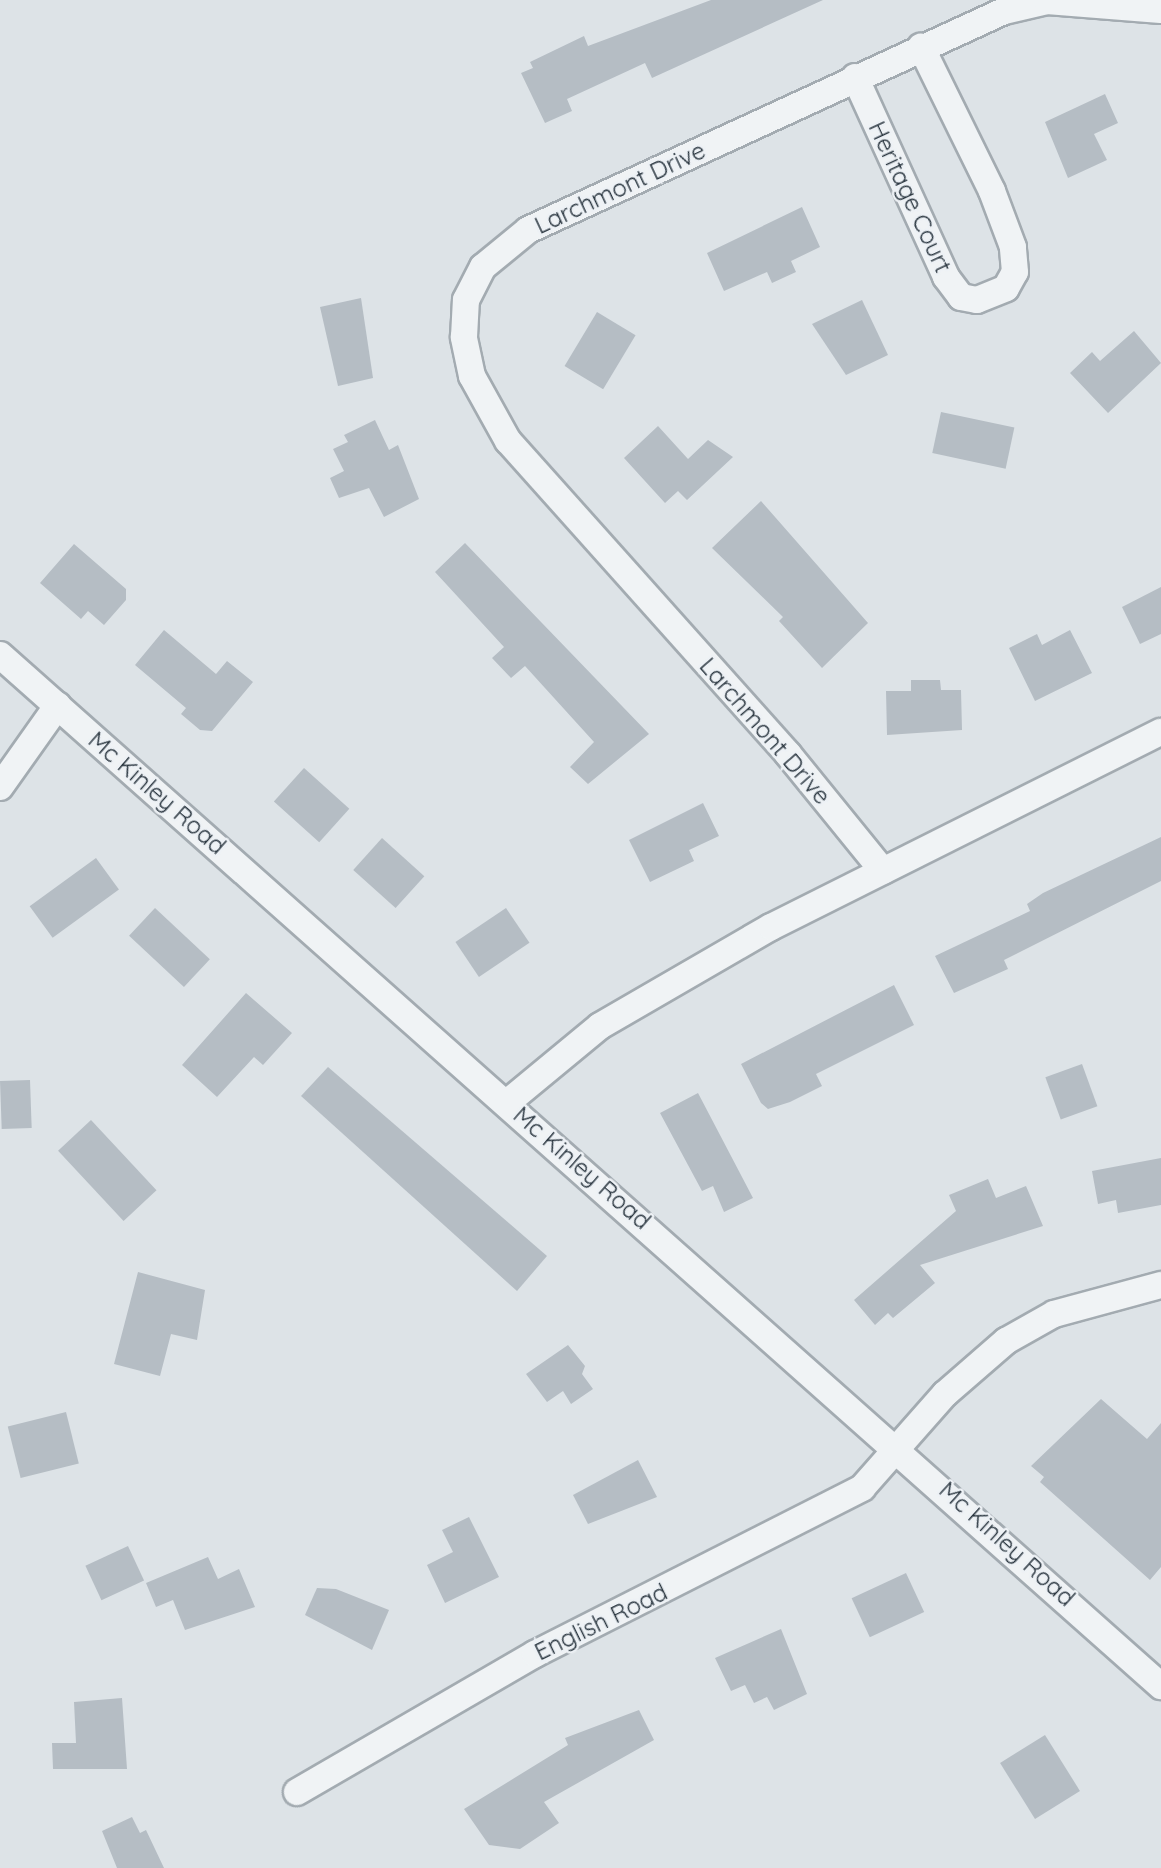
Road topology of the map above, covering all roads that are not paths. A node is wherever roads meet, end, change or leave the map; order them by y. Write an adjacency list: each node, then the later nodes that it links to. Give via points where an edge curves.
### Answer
1 (1161, 10): 2 (street, Larchmont Drive, via 1047,1 1004,11)
2 (920, 47): 3 (street, Larchmont Drive); 3 (street, Heritage Court, via 992,191 1013,247 1015,272 1006,288 977,300 961,297 946,277)
3 (855, 77): 8 (street, Larchmont Drive, via 528,230 483,267 466,300 464,337 472,376 508,441 788,754)
4 (0, 655): 5 (street, Mc Kinley Road)
5 (58, 705): 7 (street); 9 (street, Mc Kinley Road)
6 (1161, 732): 8 (street)
7 (0, 788)
8 (883, 871): 9 (street, via 600,1026)
9 (508, 1102): 11 (street, Mc Kinley Road)
10 (1161, 1285): 11 (street, English Road, via 1054,1314 1006,1341 945,1394)
11 (900, 1448): 12 (street, Mc Kinley Road); 13 (street, English Road, via 862,1489 823,1513 535,1654)
12 (1161, 1686)
13 (297, 1792)

